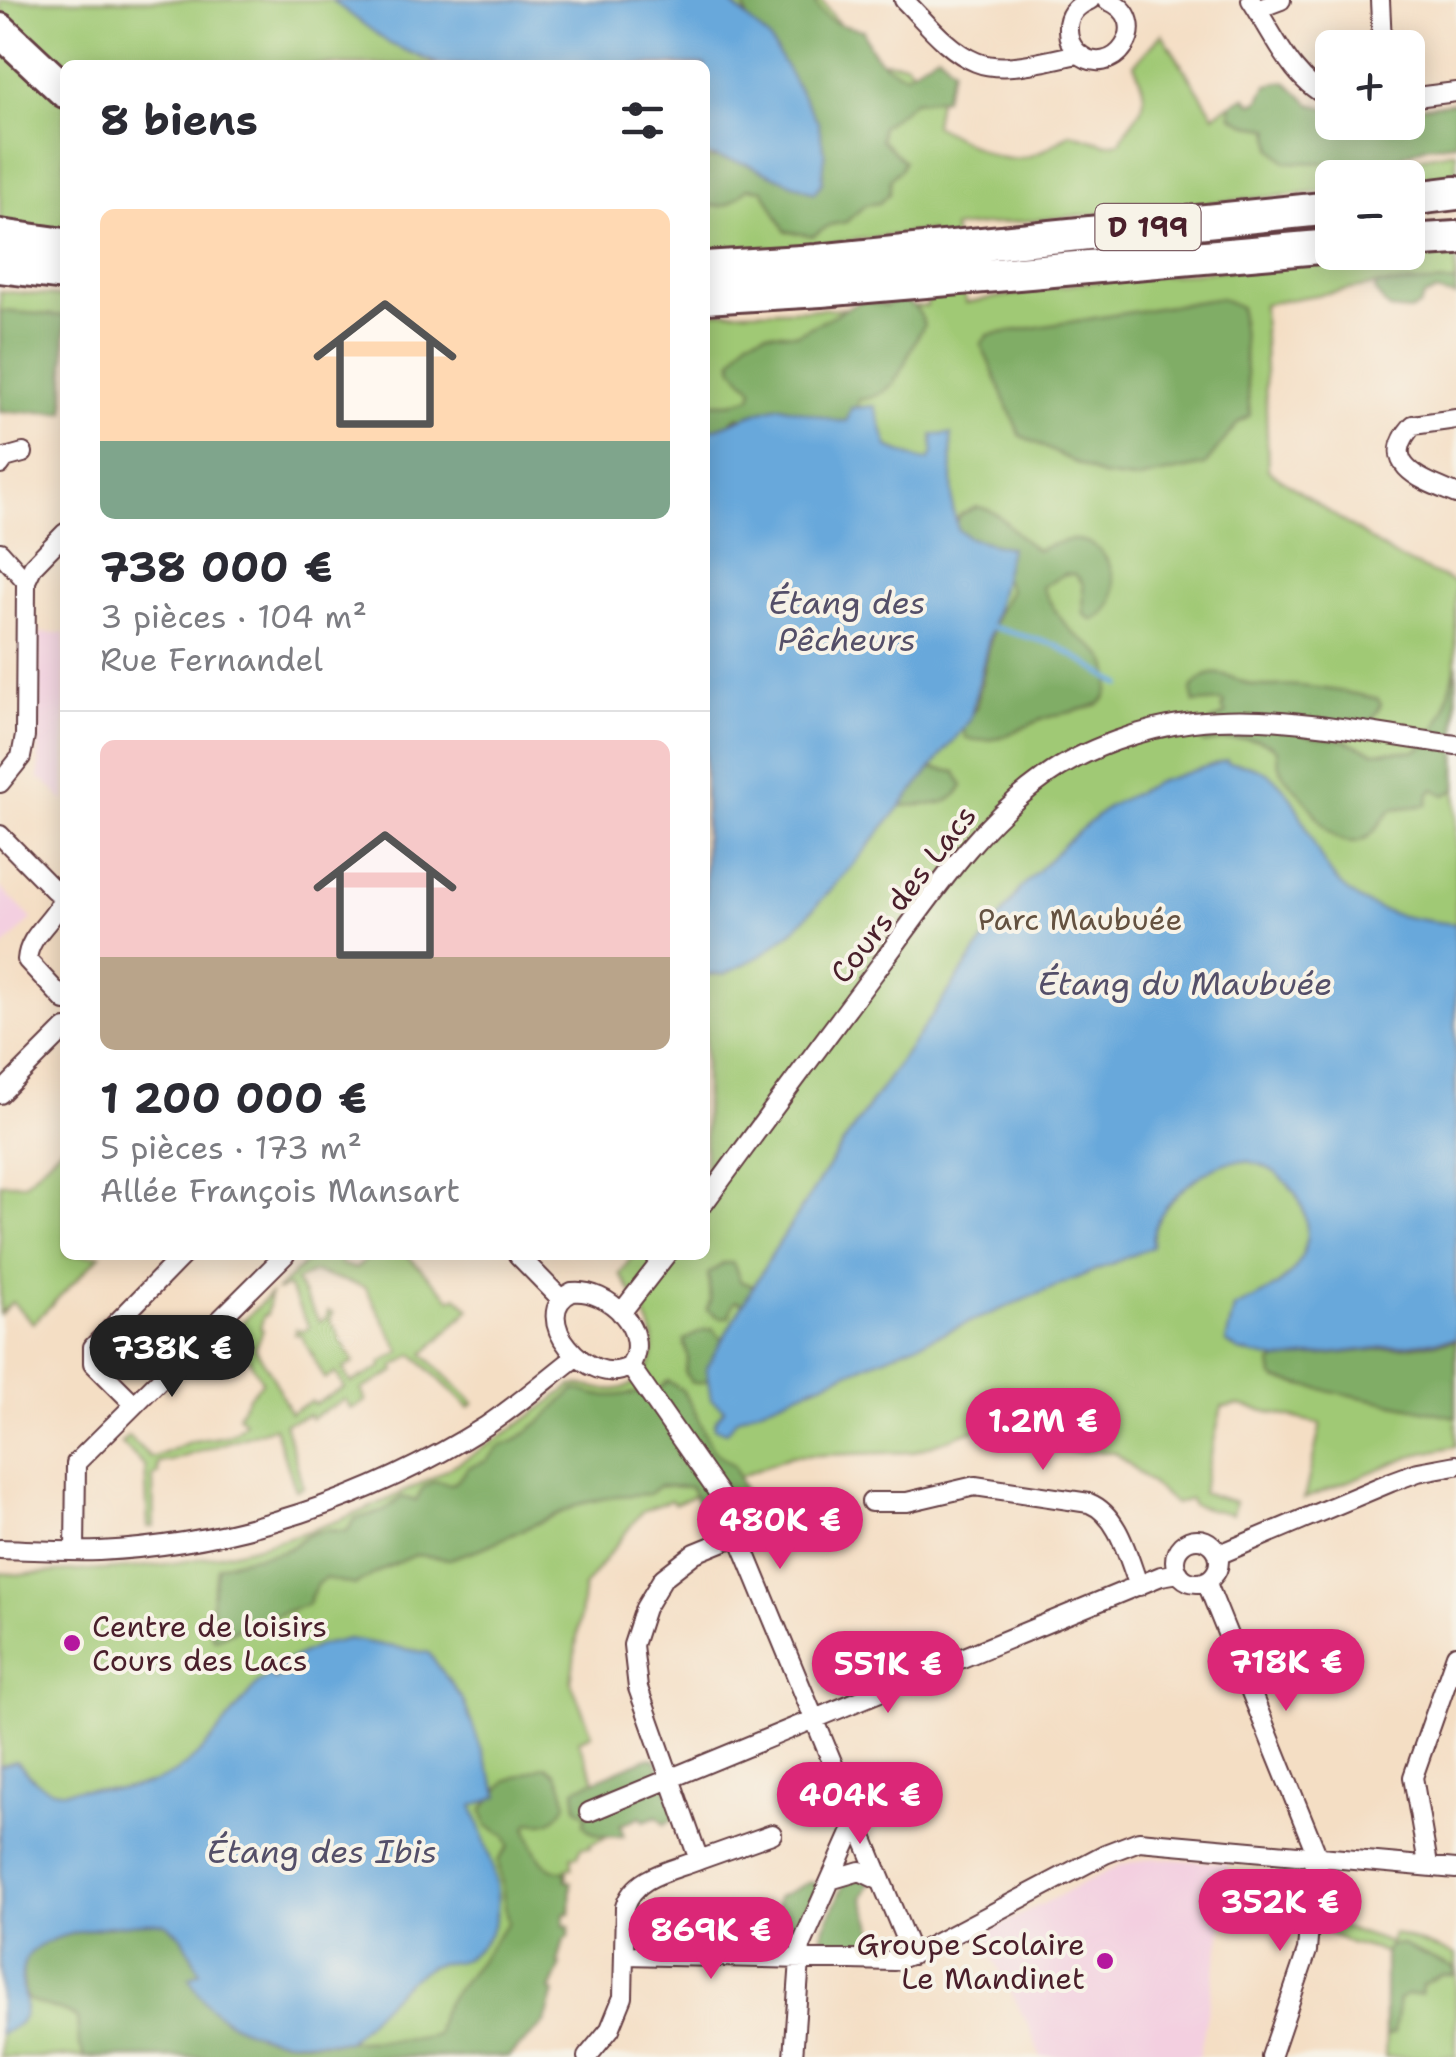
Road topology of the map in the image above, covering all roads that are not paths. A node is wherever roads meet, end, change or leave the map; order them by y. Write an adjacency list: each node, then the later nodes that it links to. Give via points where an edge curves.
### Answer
1 (904, 0): 9 (street, via 956,50 988,66)
2 (1090, 0): 9 (street, via 1075,9 1067,27)
3 (1107, 0): 9 (street, via 1126,16 1127,43 1105,60)
4 (1282, 0): 6 (street)
5 (1380, 0): 8 (street)
6 (1254, 5): 11 (street)
7 (0, 30): 10 (highway)
8 (1381, 30)
9 (1079, 54)
10 (60, 86)
11 (1315, 91)
12 (1456, 92): 13 (street)
13 (1425, 96)
14 (1456, 193): 15 (highway)
15 (1425, 197)
16 (1315, 211): 22 (highway, D 199)
17 (0, 236): 20 (highway)
18 (1456, 238): 19 (highway)
19 (1425, 240)
20 (60, 244)
21 (1315, 247): 22 (highway, D 199)
22 (977, 261): 24 (highway, D 199)
23 (0, 266): 26 (highway)
24 (922, 266): 25 (highway, D 199); 29 (highway, D 199)
25 (710, 268)
26 (60, 273)
27 (0, 282): 28 (highway)
28 (60, 288)
29 (710, 296)
30 (1452, 420): 33 (street, via 1413,425 1401,456 1412,475)
31 (23, 454): 32 (street)
32 (0, 465)
33 (1456, 494)
34 (60, 539): 36 (street, via 32,566)
35 (0, 552): 36 (street)
36 (26, 582): 38 (street, via 25,736 21,757)
37 (1456, 746): 45 (street, Cours des Lacs, via 1266,720 1214,720 1142,734 1088,752 1046,776 1004,810 952,868)
38 (0, 782)
39 (0, 835): 40 (street)
40 (60, 892)
41 (60, 907): 42 (street, via 31,940 26,960)
42 (60, 997)
43 (60, 1034): 44 (street)
44 (0, 1094)
45 (710, 1195)
46 (179, 1260): 54 (street, via 93,1347 93,1363)
47 (280, 1260): 54 (street)
48 (523, 1260): 50 (street)
49 (662, 1260): 51 (street)
50 (561, 1299): 51 (street, via 590,1292); 52 (street, via 556,1326)
51 (620, 1313): 53 (street, via 636,1340)
52 (577, 1356): 53 (street, via 613,1373); 59 (street, via 489,1424 363,1491 210,1537)
53 (630, 1366): 57 (street, via 712,1481)
54 (134, 1404): 59 (street, via 76,1464)
55 (1456, 1465): 60 (street, via 1418,1472)
56 (871, 1502): 63 (street, via 907,1502 975,1486 1084,1502 1112,1522)
57 (739, 1535): 65 (street); 66 (street, via 694,1553 663,1578 634,1644 638,1688)
58 (0, 1549): 59 (street)
59 (75, 1551)
60 (1217, 1551): 61 (street, via 1202,1540 1183,1544 1175,1561); 62 (street, via 1216,1572)
61 (1179, 1573): 62 (street); 63 (street)
62 (1206, 1581): 70 (street)
63 (1139, 1586): 65 (street)
64 (1456, 1655): 72 (street, via 1414,1777)
65 (815, 1720): 66 (street); 68 (street)
66 (672, 1779): 67 (street); 71 (street)
67 (589, 1812)
68 (857, 1820): 74 (street); 75 (street)
69 (772, 1834): 71 (street)
70 (1315, 1856): 72 (street); 77 (street, via 1139,1841); 81 (street, via 1309,1940)
71 (699, 1860): 76 (street, via 638,1884 629,1894)
72 (1428, 1864): 73 (street)
73 (1456, 1869)
74 (833, 1879): 75 (street, via 860,1871); 78 (street)
75 (882, 1881): 77 (street)
76 (624, 1955): 78 (street); 79 (street, via 618,2014)
77 (912, 1955): 78 (street, via 878,1962)
78 (798, 1961): 80 (street)
79 (587, 2057)
80 (793, 2057)
81 (1271, 2057)

